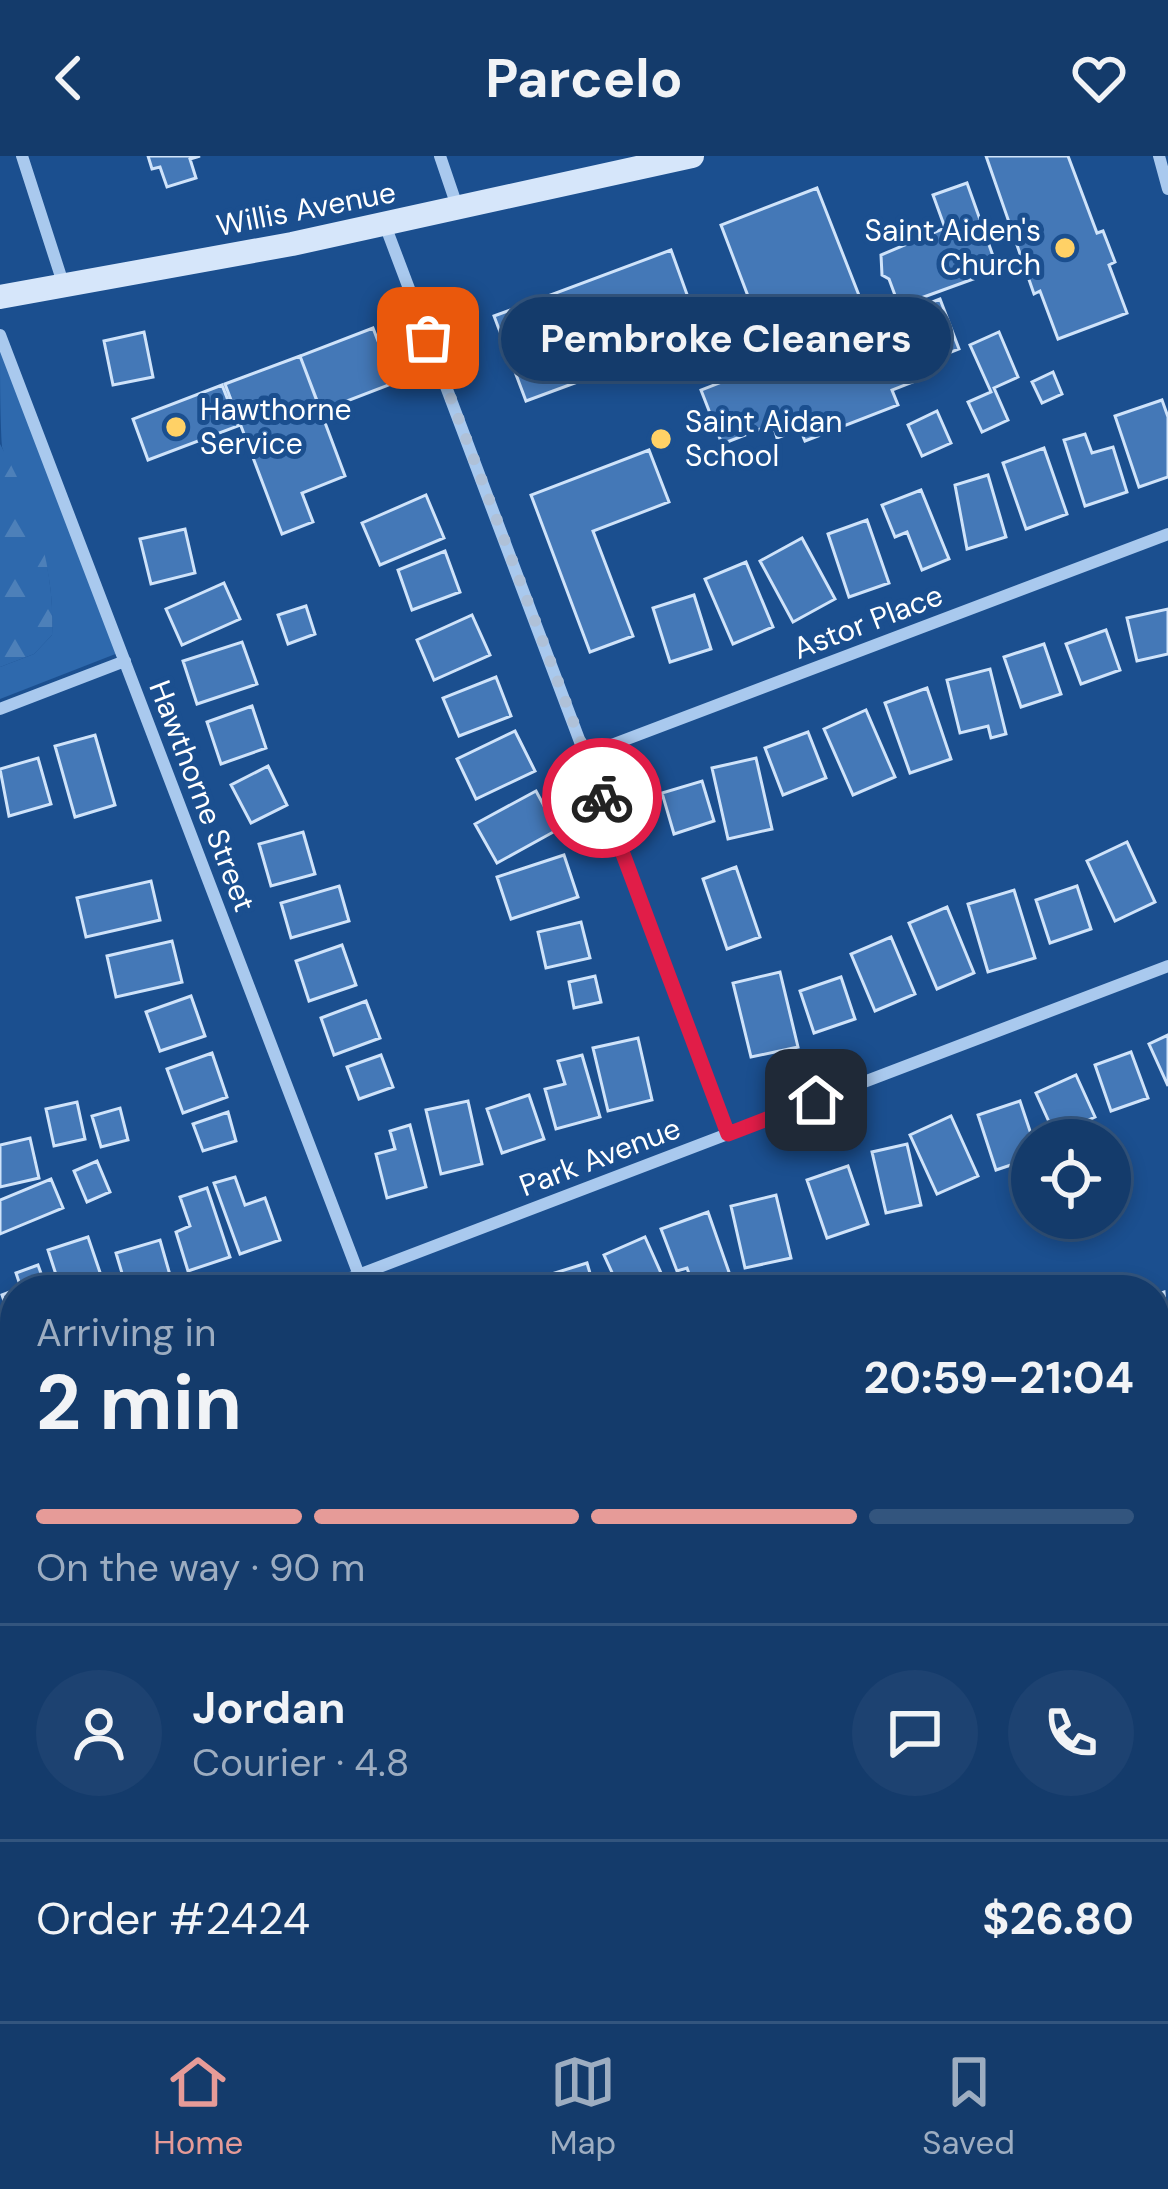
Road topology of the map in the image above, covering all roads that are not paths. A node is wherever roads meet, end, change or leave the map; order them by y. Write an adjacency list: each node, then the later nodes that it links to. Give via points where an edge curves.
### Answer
1 (22, 156): 8 (street)
2 (440, 156): 6 (street)
3 (692, 156): 6 (main road, Willis Avenue)
4 (1159, 156): 5 (street)
5 (1168, 189)
6 (458, 209): 7 (main road, Willis Avenue)
7 (385, 225): 8 (main road, Willis Avenue); 14 (street)
8 (63, 283): 9 (main road, Willis Avenue)
9 (0, 297)
10 (0, 335): 12 (street, Hawthorne Street)
11 (1168, 534): 14 (street, Astor Place)
12 (124, 661): 13 (street); 17 (street, Hawthorne Street)
13 (0, 709)
14 (586, 755): 16 (street)
15 (1168, 966): 16 (street, Park Avenue)
16 (728, 1134): 17 (street, Park Avenue)
17 (359, 1275)

